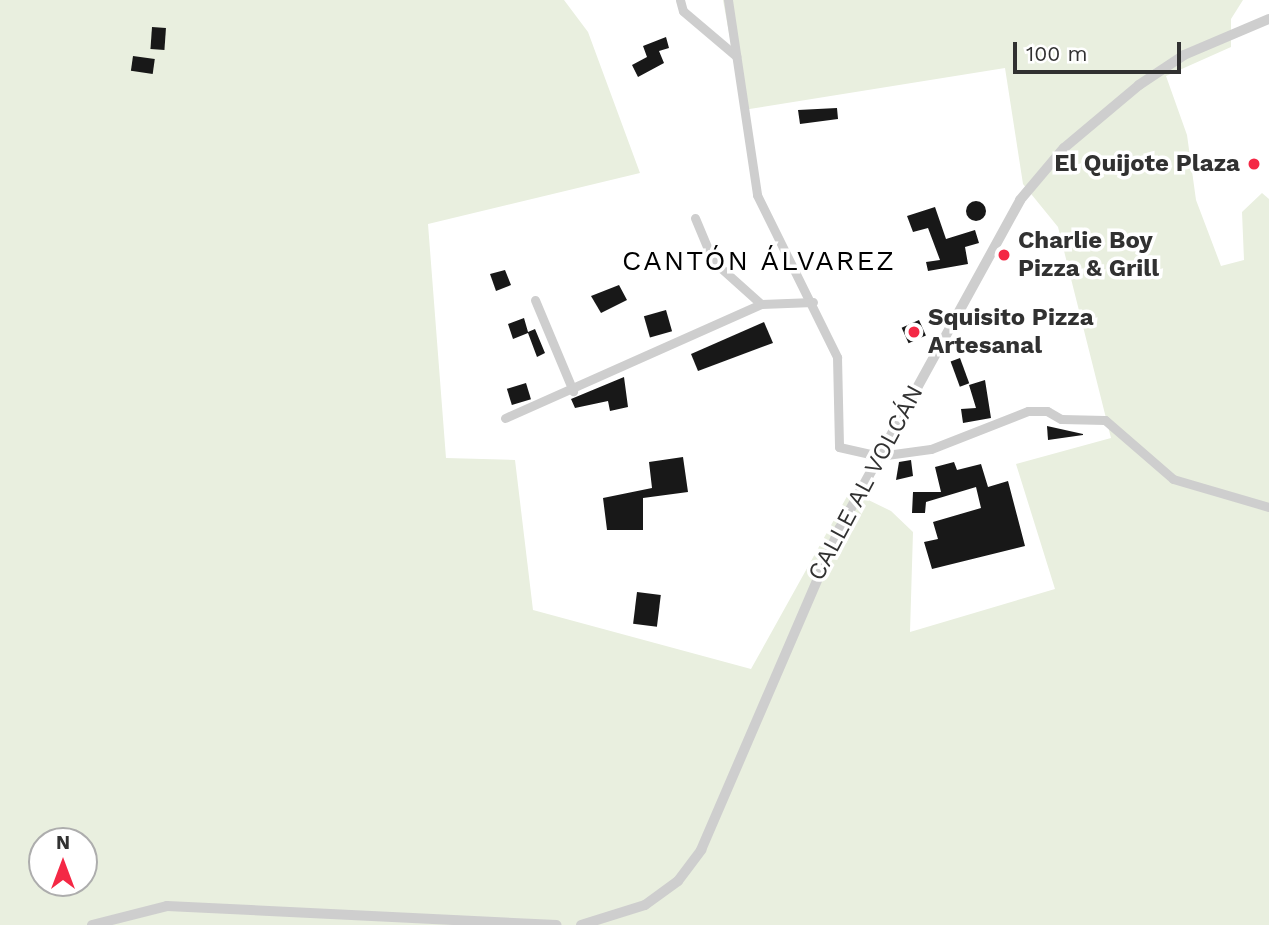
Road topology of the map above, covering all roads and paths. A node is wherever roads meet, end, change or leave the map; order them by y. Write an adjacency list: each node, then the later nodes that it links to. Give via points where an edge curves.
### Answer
1 (680, 0): 4 (street, via 683,11)
2 (728, 0): 4 (street)
3 (1269, 19): 11 (street, CALLE AL VOLCÁN, via 1167,65 1046,167 990,245)
4 (736, 56): 7 (street, via 757,195)
5 (695, 218): 8 (street, via 713,261)
6 (534, 300): 9 (street)
7 (813, 302): 8 (street); 11 (street, via 837,357 837,443 853,454)
8 (761, 304): 9 (street)
9 (573, 391): 10 (street)
10 (505, 418)
11 (879, 456): 12 (street, via 961,442 1028,411 1047,411 1061,419 1105,420 1173,479); 15 (street, CALLE AL VOLCÁN, via 804,602 695,861 645,905)
12 (1269, 507)
13 (92, 925): 14 (street, via 167,906)
14 (557, 925)
15 (581, 925)

